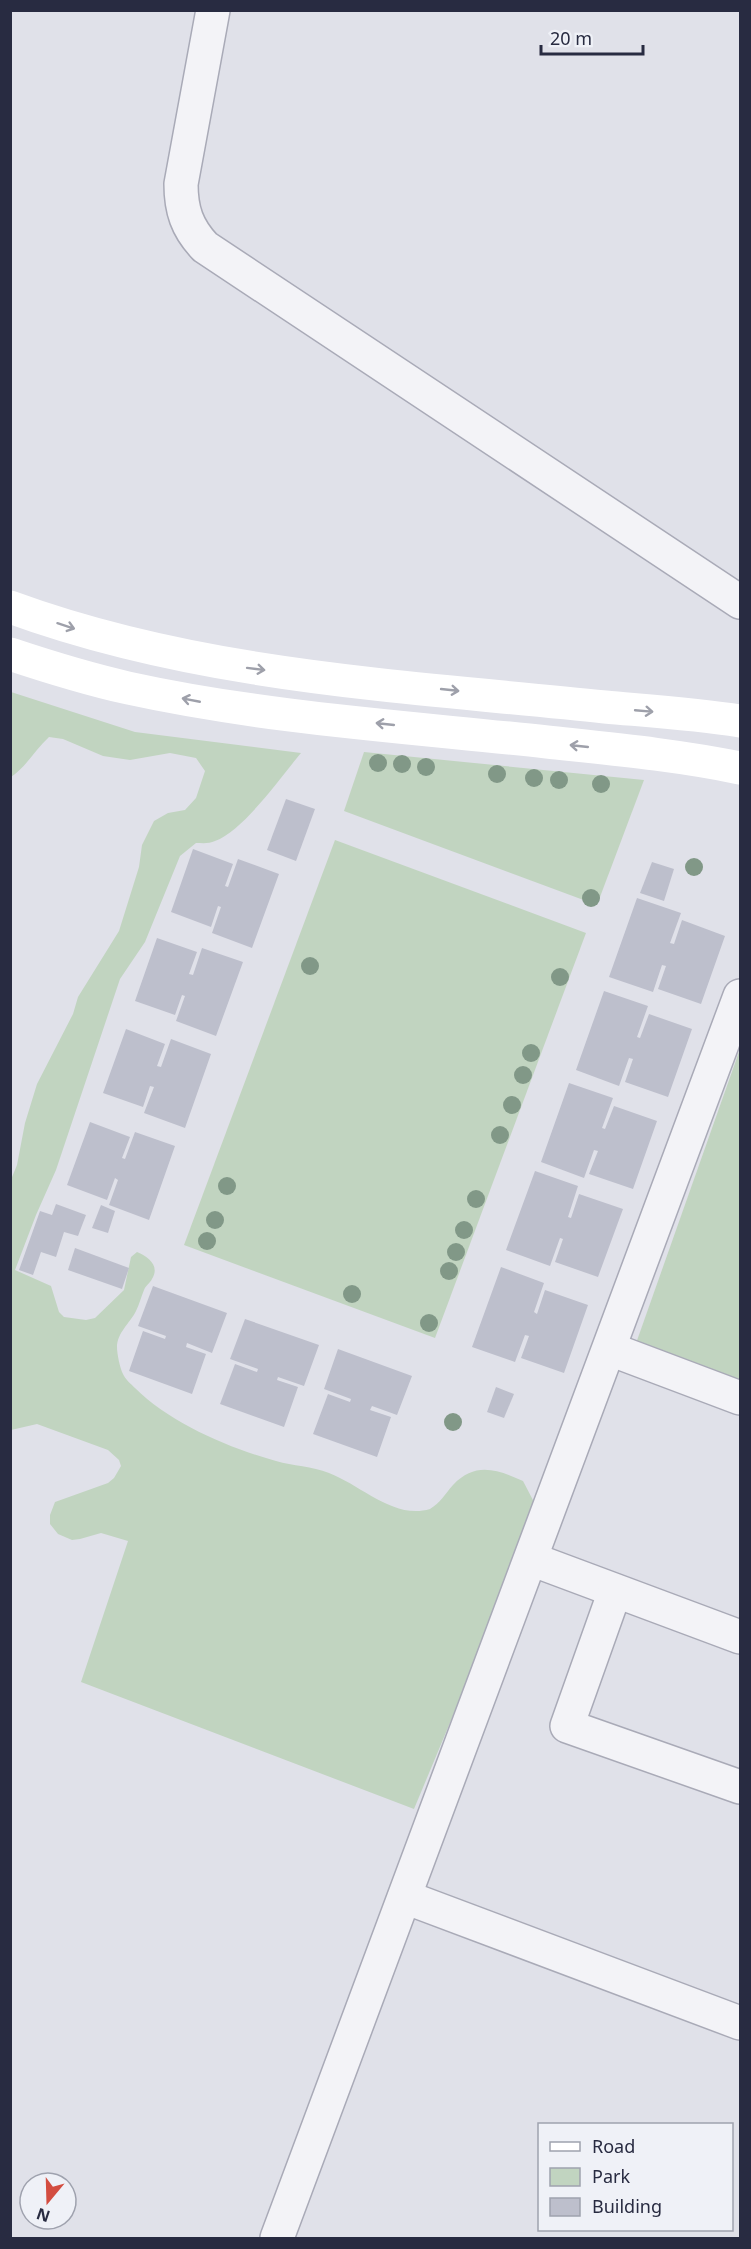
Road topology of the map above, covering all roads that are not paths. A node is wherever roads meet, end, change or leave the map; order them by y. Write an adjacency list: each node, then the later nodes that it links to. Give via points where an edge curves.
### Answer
1 (213, 10): 2 (street, via 181,184 183,213 195,237)
2 (741, 602)
3 (10, 608): 5 (street, one-way to 5, via 98,636 237,666)
4 (10, 654): 6 (street, one-way to 4, via 642,752 199,702 117,685)
5 (741, 721)
6 (741, 768)
7 (741, 996): 8 (street)
8 (610, 1349): 9 (street); 10 (street)
9 (741, 1398)
10 (531, 1559): 11 (street); 14 (street)
11 (615, 1590): 12 (street); 13 (street, via 567,1726)
12 (741, 1637)
13 (741, 1787)
14 (405, 1897): 15 (street); 16 (street)
15 (741, 2023)
16 (277, 2238)

